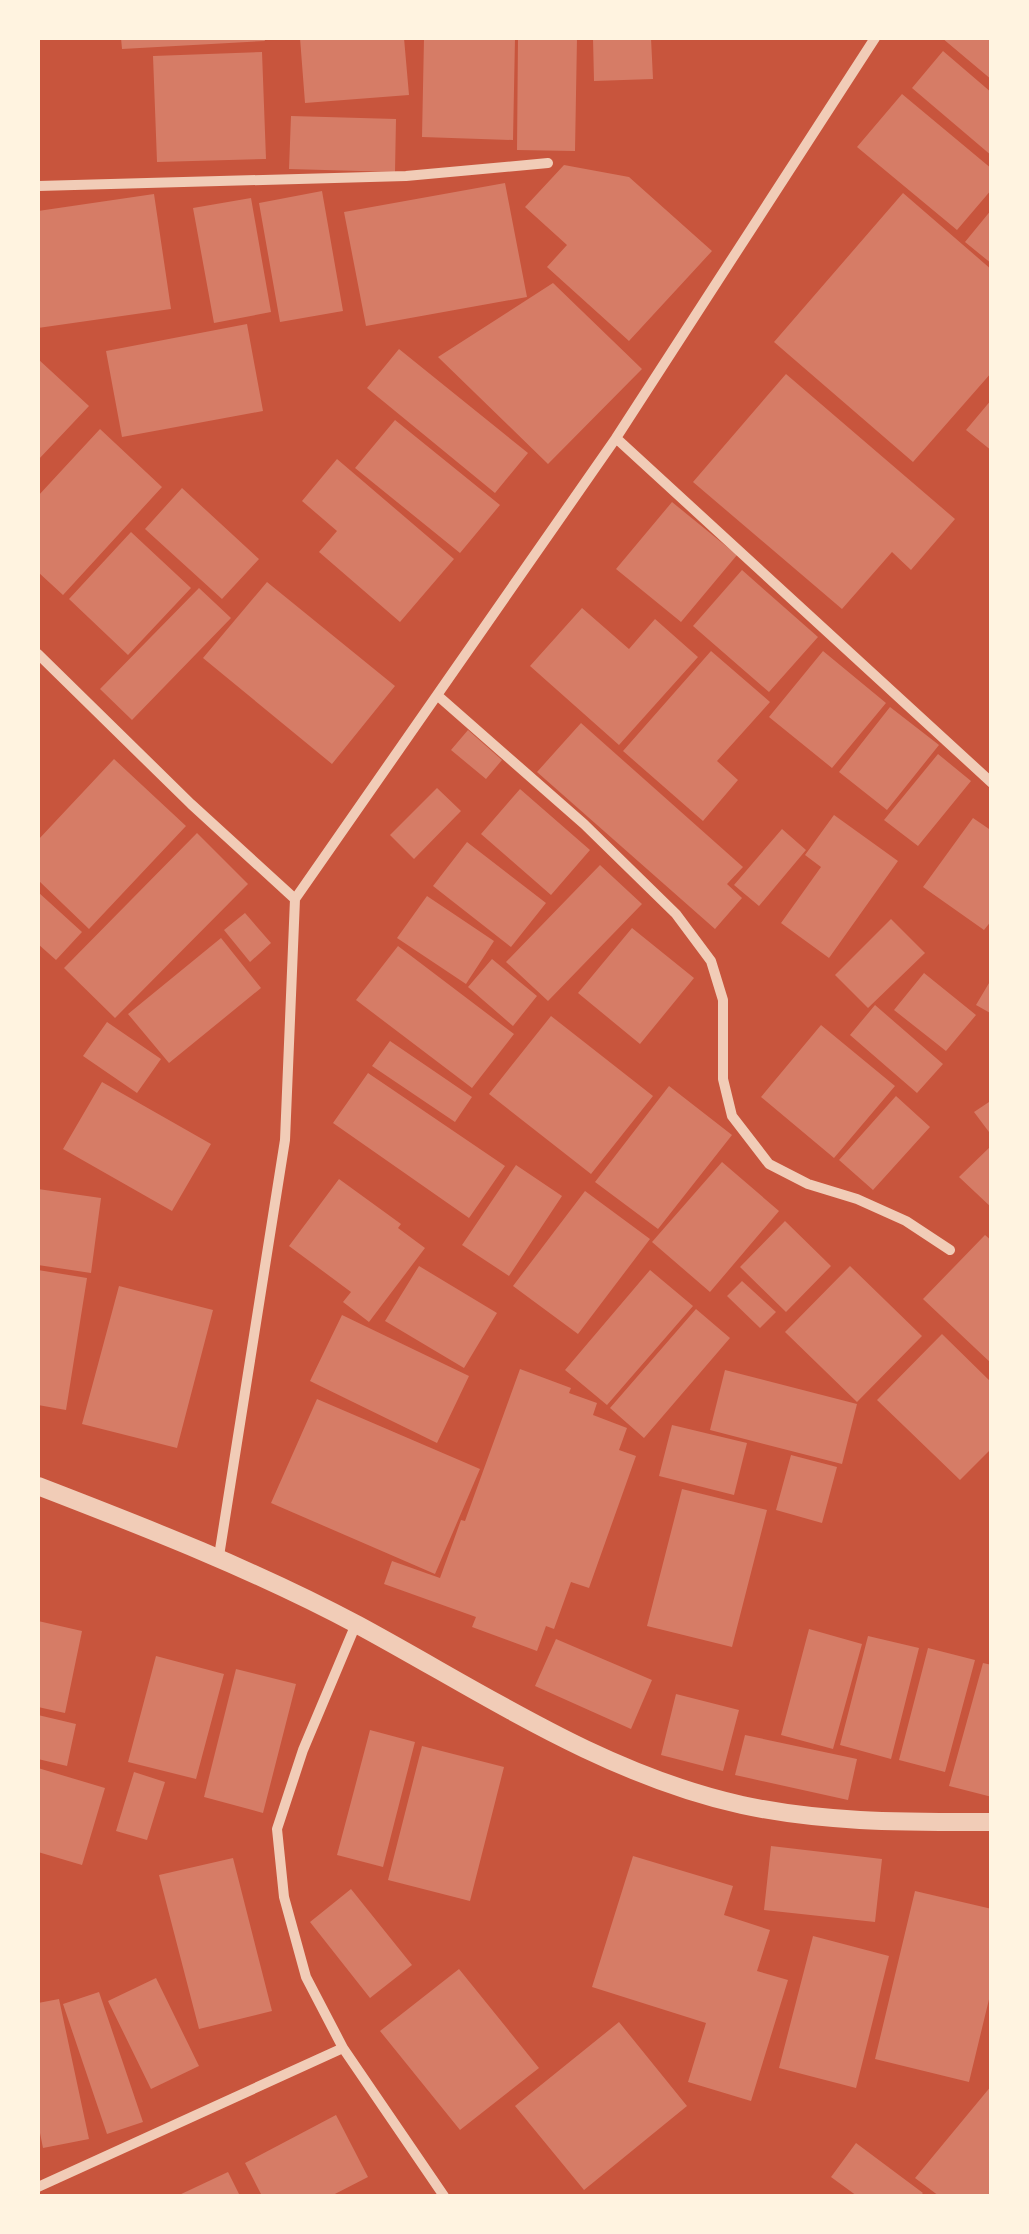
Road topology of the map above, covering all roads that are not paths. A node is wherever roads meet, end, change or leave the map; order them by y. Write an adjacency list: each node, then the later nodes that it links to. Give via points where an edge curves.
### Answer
1 (875, 38): 4 (street)
2 (548, 163): 3 (street, via 406,176)
3 (38, 186)
4 (616, 438): 6 (street); 7 (street)
5 (38, 654): 8 (street)
6 (437, 695): 8 (street); 9 (street, via 597,837 676,914 712,962 723,1000 723,1079 732,1116 769,1164 906,1221)
7 (992, 782)
8 (295, 898): 11 (street, via 285,1140)
9 (950, 1250)
10 (38, 1486): 11 (street)
11 (219, 1556): 12 (street)
12 (356, 1624): 13 (street, via 553,1735 658,1780 742,1805 860,1823); 14 (street, via 276,1829 284,1897 306,1977)
13 (992, 1822)
14 (343, 2048): 15 (street); 16 (street)
15 (38, 2187)
16 (444, 2196)

